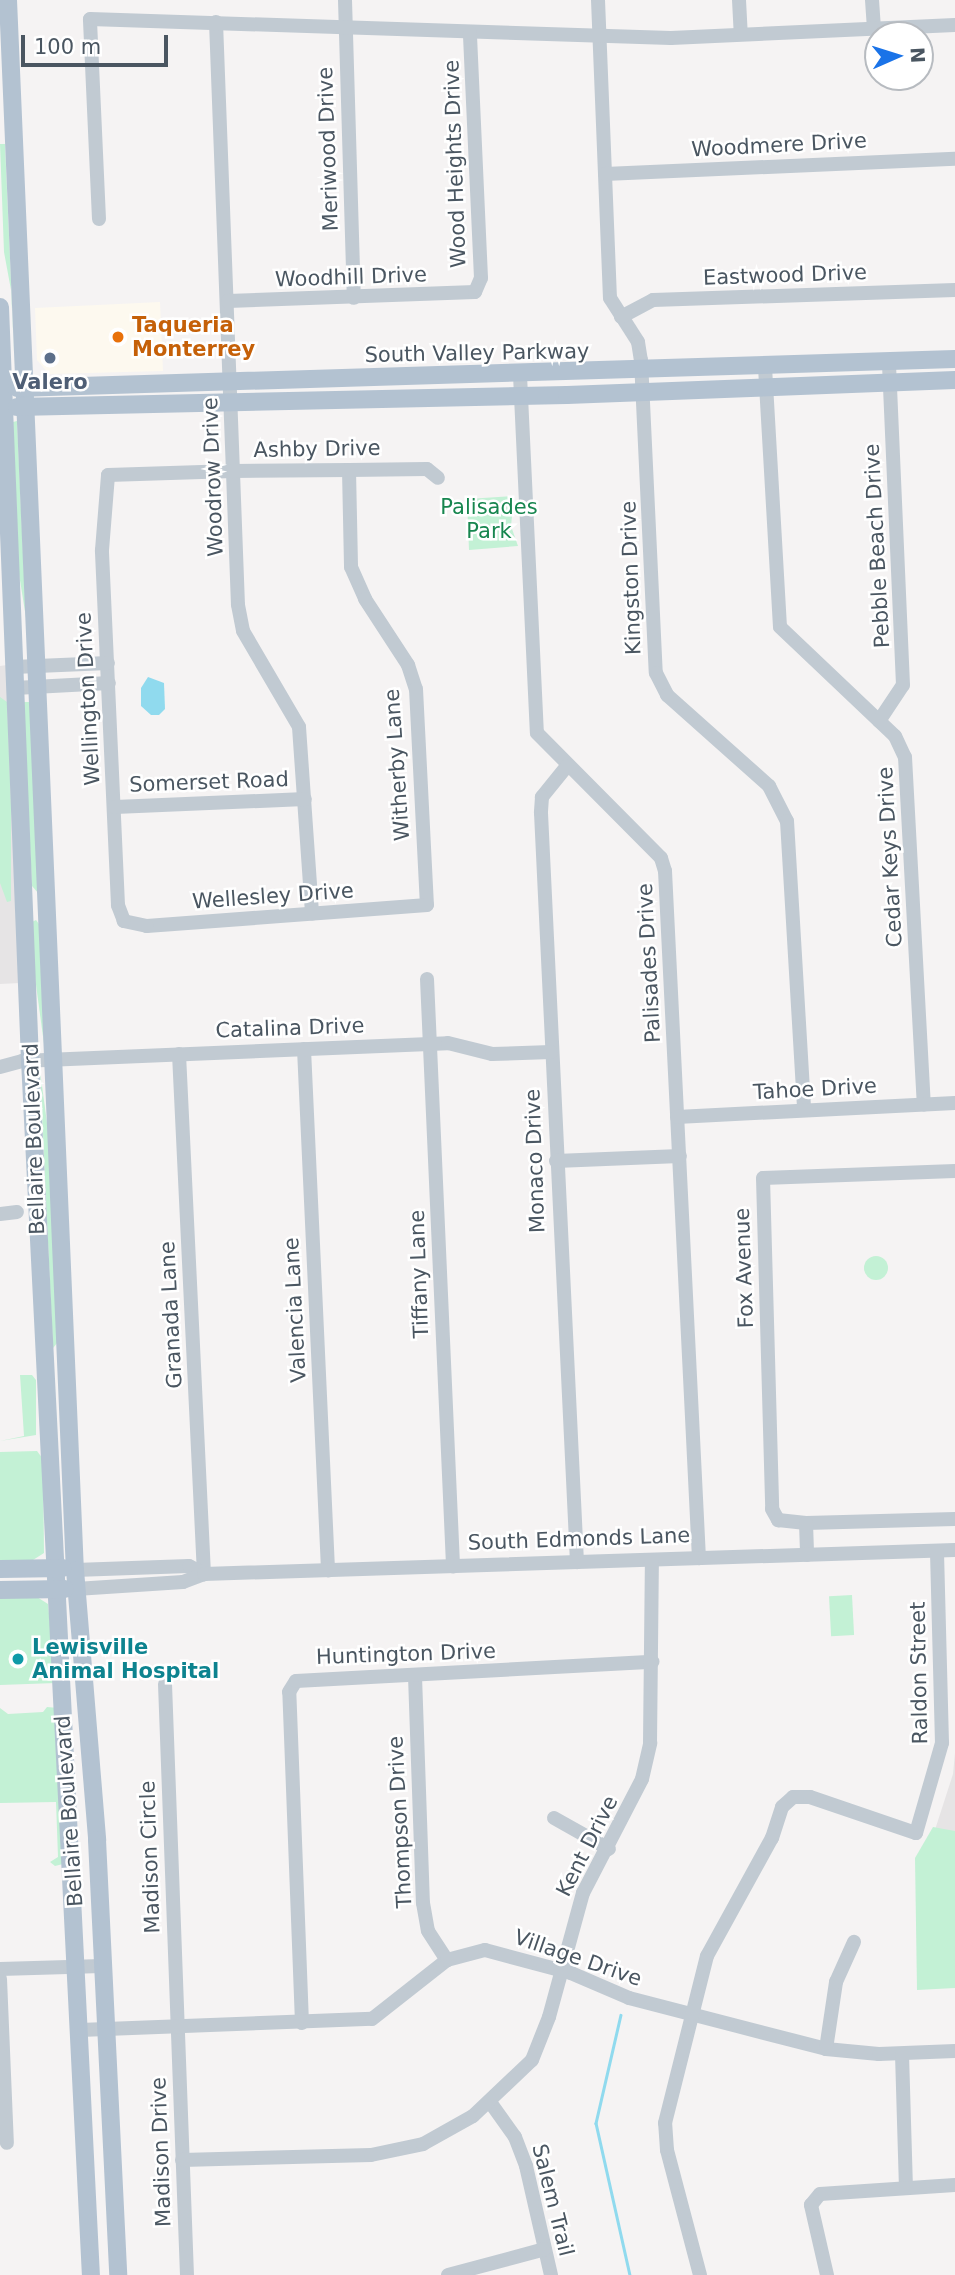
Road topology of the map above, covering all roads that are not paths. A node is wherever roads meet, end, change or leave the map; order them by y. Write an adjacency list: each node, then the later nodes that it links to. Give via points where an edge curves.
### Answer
1 (8, 0): 15 (main road, Bellaire Boulevard)
2 (345, 0): 10 (street, Meriwood Drive)
3 (598, 0): 14 (street, Kingston Drive)
4 (739, 0): 13 (street)
5 (872, 0): 6 (street)
6 (874, 21)
7 (216, 22): 10 (street); 18 (street, via 90,19); 22 (street, Woodrow Drive)
8 (955, 24): 9 (street)
9 (934, 25)
10 (345, 27): 12 (street); 21 (street, Meriwood Drive)
11 (864, 27): 13 (street)
12 (470, 33): 14 (street); 20 (street, Wood Heights Drive, via 481,278)
13 (741, 33): 14 (street)
14 (600, 37): 17 (street, Kingston Drive)
15 (7, 129): 36 (main road, Bellaire Boulevard)
16 (955, 159): 17 (street, Woodmere Drive)
17 (605, 174): 24 (street, Kingston Drive, via 610,298)
18 (99, 219)
19 (955, 290): 24 (street, Eastwood Drive, via 653,300)
20 (475, 292): 21 (street, Woodhill Drive)
21 (354, 298): 22 (street, Woodhill Drive)
22 (228, 300): 32 (street, Woodrow Drive)
23 (0, 307): 25 (main road, Bellaire Boulevard)
24 (621, 317): 29 (street, Kingston Drive, via 638,342)
25 (1, 339): 35 (main road, Bellaire Boulevard)
26 (955, 359): 27 (main road, South Valley Parkway)
27 (889, 362): 28 (main road, South Valley Parkway); 33 (street, Pebble Beach Drive)
28 (765, 367): 29 (main road, South Valley Parkway); 34 (street, Cedar Keys Drive)
29 (642, 372): 30 (main road, South Valley Parkway); 37 (street, Kingston Drive)
30 (520, 375): 32 (main road, South Valley Parkway); 38 (street, Palisades Drive)
31 (955, 380): 33 (main road, South Valley Parkway)
32 (231, 382): 36 (main road, South Valley Parkway); 39 (street, Woodrow Drive)
33 (890, 382): 34 (main road, South Valley Parkway); 53 (street, Pebble Beach Drive, via 903,685)
34 (766, 386): 37 (main road, South Valley Parkway); 53 (street, Cedar Keys Drive, via 776,617 787,635)
35 (2, 388): 36 (main road, South Valley Parkway); 40 (main road, Bellaire Boulevard)
36 (26, 388): 41 (main road, Bellaire Boulevard)
37 (643, 391): 38 (main road, South Valley Parkway); 72 (street, Kingston Drive, via 656,673 667,695 769,786 787,821)
38 (520, 396): 39 (main road, South Valley Parkway); 54 (street, Palisades Drive, via 537,733)
39 (231, 403): 41 (main road, South Valley Parkway); 44 (street, Woodrow Drive)
40 (3, 407): 41 (main road, South Valley Parkway); 42 (main road, Bellaire Boulevard)
41 (27, 408): 48 (main road, Bellaire Boulevard)
42 (3, 441): 49 (main road, Bellaire Boulevard)
43 (349, 470): 44 (street, Ashby Drive); 46 (street, Ashby Drive, via 427,469); 57 (street, Witherby Lane, via 351,567 365,599 408,665 416,689)
44 (233, 471): 45 (street, Ashby Drive); 55 (street, Woodrow Drive, via 243,631 299,727)
45 (108, 475): 47 (street, Wellington Drive, via 102,550)
46 (438, 478)
47 (108, 663): 48 (street); 50 (street, Wellington Drive)
48 (40, 666): 49 (street); 51 (main road, Bellaire Boulevard)
49 (15, 667): 52 (main road, Bellaire Boulevard)
50 (109, 683): 51 (street); 56 (street, Wellington Drive)
51 (41, 687): 52 (street); 59 (main road, Bellaire Boulevard)
52 (15, 688): 58 (main road, Bellaire Boulevard)
53 (879, 720): 71 (street, Cedar Keys Drive, via 895,736 905,757)
54 (566, 766): 65 (street, Monaco Drive, via 542,797); 73 (street, Palisades Drive, via 661,858 667,898)
55 (305, 799): 56 (street, Somerset Road); 60 (street, Woodrow Drive)
56 (114, 807): 61 (street, Wellington Drive, via 118,905)
57 (427, 905): 60 (street, Wellesley Drive)
58 (24, 909): 59 (main road); 68 (main road, Bellaire Boulevard)
59 (49, 909): 67 (main road, Bellaire Boulevard)
60 (312, 914): 61 (street, Wellesley Drive, via 147,926)
61 (124, 921)
62 (427, 979): 63 (street, Tiffany Lane)
63 (430, 1044): 64 (street, Catalina Drive); 65 (street, Catalina Drive, via 448,1043 492,1054); 89 (street, Tiffany Lane)
64 (304, 1049): 66 (street, Catalina Drive); 93 (street, Valencia Lane)
65 (551, 1052): 75 (street, Monaco Drive)
66 (179, 1054): 67 (street, Catalina Drive); 94 (street, Granada Lane)
67 (54, 1059): 68 (street, Catalina Drive); 79 (main road, Bellaire Boulevard)
68 (30, 1060): 69 (street, Catalina Drive); 80 (main road, Bellaire Boulevard)
69 (0, 1067)
70 (955, 1103): 71 (street, Tahoe Drive)
71 (924, 1104): 72 (street, Tahoe Drive)
72 (804, 1110): 73 (street, Tahoe Drive)
73 (677, 1117): 74 (street, Palisades Drive)
74 (680, 1156): 75 (street); 86 (street, Palisades Drive)
75 (556, 1161): 88 (street, Monaco Drive)
76 (955, 1171): 82 (street, Fox Avenue, via 763,1178 772,1509 779,1520)
77 (17, 1212): 78 (street)
78 (0, 1214)
79 (66, 1361): 80 (main road); 92 (main road, Bellaire Boulevard)
80 (45, 1363): 90 (main road, Bellaire Boulevard)
81 (955, 1518): 82 (street, Fox Avenue)
82 (806, 1523): 85 (street)
83 (955, 1550): 84 (street, South Edmonds Lane)
84 (937, 1551): 85 (street, South Edmonds Lane); 110 (street, Raldon Street, via 943,1743 916,1833 810,1797 793,1797 782,1807 772,1838 714,1938)
85 (807, 1555): 86 (street, South Edmonds Lane)
86 (699, 1558): 87 (street, South Edmonds Lane)
87 (652, 1560): 88 (street, South Edmonds Lane); 98 (street, Kent Drive)
88 (577, 1562): 89 (street, South Edmonds Lane)
89 (453, 1566): 93 (street, South Edmonds Lane)
90 (54, 1567): 91 (main road, South Edmonds Lane); 92 (main road, South Edmonds Lane); 95 (main road, Bellaire Boulevard)
91 (0, 1569)
92 (75, 1570): 94 (street, South Edmonds Lane, via 189,1566); 96 (main road, Bellaire Boulevard)
93 (328, 1570): 94 (street, South Edmonds Lane)
94 (204, 1574): 96 (street, South Edmonds Lane, via 183,1582)
95 (55, 1589): 96 (main road, South Edmonds Lane); 97 (main road, South Edmonds Lane); 106 (main road, Bellaire Boulevard, via 66,1721)
96 (76, 1589): 105 (main road, Bellaire Boulevard, via 97,1840)
97 (0, 1590)
98 (652, 1662): 99 (street, Huntington Drive); 102 (street, Kent Drive, via 650,1743 642,1779)
99 (415, 1676): 104 (street, Thompson Drive, via 423,1903 428,1931); 111 (street, Huntington Drive, via 306,1679 296,1681 289,1692)
100 (165, 1684): 112 (street, Madison Circle)
101 (554, 1818): 102 (street)
102 (609, 1849): 108 (street, Kent Drive, via 583,1893)
103 (853, 1942): 115 (street, via 836,1982)
104 (447, 1960): 108 (street, Village Drive, via 485,1950); 111 (street, Village Drive, via 372,2019)
105 (102, 1966): 106 (street); 113 (main road, Bellaire Boulevard)
106 (76, 1967): 107 (street); 114 (main road, Bellaire Boulevard)
107 (0, 1969)
108 (561, 1970): 110 (street, Village Drive, via 629,1998); 118 (street, Kent Drive, via 532,2060)
109 (0, 1979): 119 (street)
110 (691, 2015): 115 (street, Village Drive); 129 (street, via 665,2123 667,2150)
111 (302, 2024): 112 (street, Village Drive)
112 (178, 2027): 113 (street, Village Drive); 120 (street, Madison Drive)
113 (104, 2029): 114 (street, Village Drive); 125 (main road, Bellaire Boulevard)
114 (80, 2031): 124 (main road, Bellaire Boulevard)
115 (826, 2049): 117 (street, Village Drive)
116 (955, 2051): 117 (street, Village Drive)
117 (902, 2054): 122 (street)
118 (490, 2102): 120 (street, Kent Drive, via 458,2127 423,2144 371,2155); 123 (street, Salem Trail, via 515,2137 526,2166)
119 (7, 2143)
120 (182, 2160): 126 (street, Madison Drive)
121 (955, 2186): 122 (street)
122 (906, 2188): 130 (street, via 820,2194 811,2205)
123 (545, 2249): 127 (street); 128 (street, Salem Trail)
124 (91, 2275)
125 (118, 2275)
126 (187, 2275)
127 (447, 2275)
128 (551, 2275)
129 (700, 2275)
130 (827, 2275)

